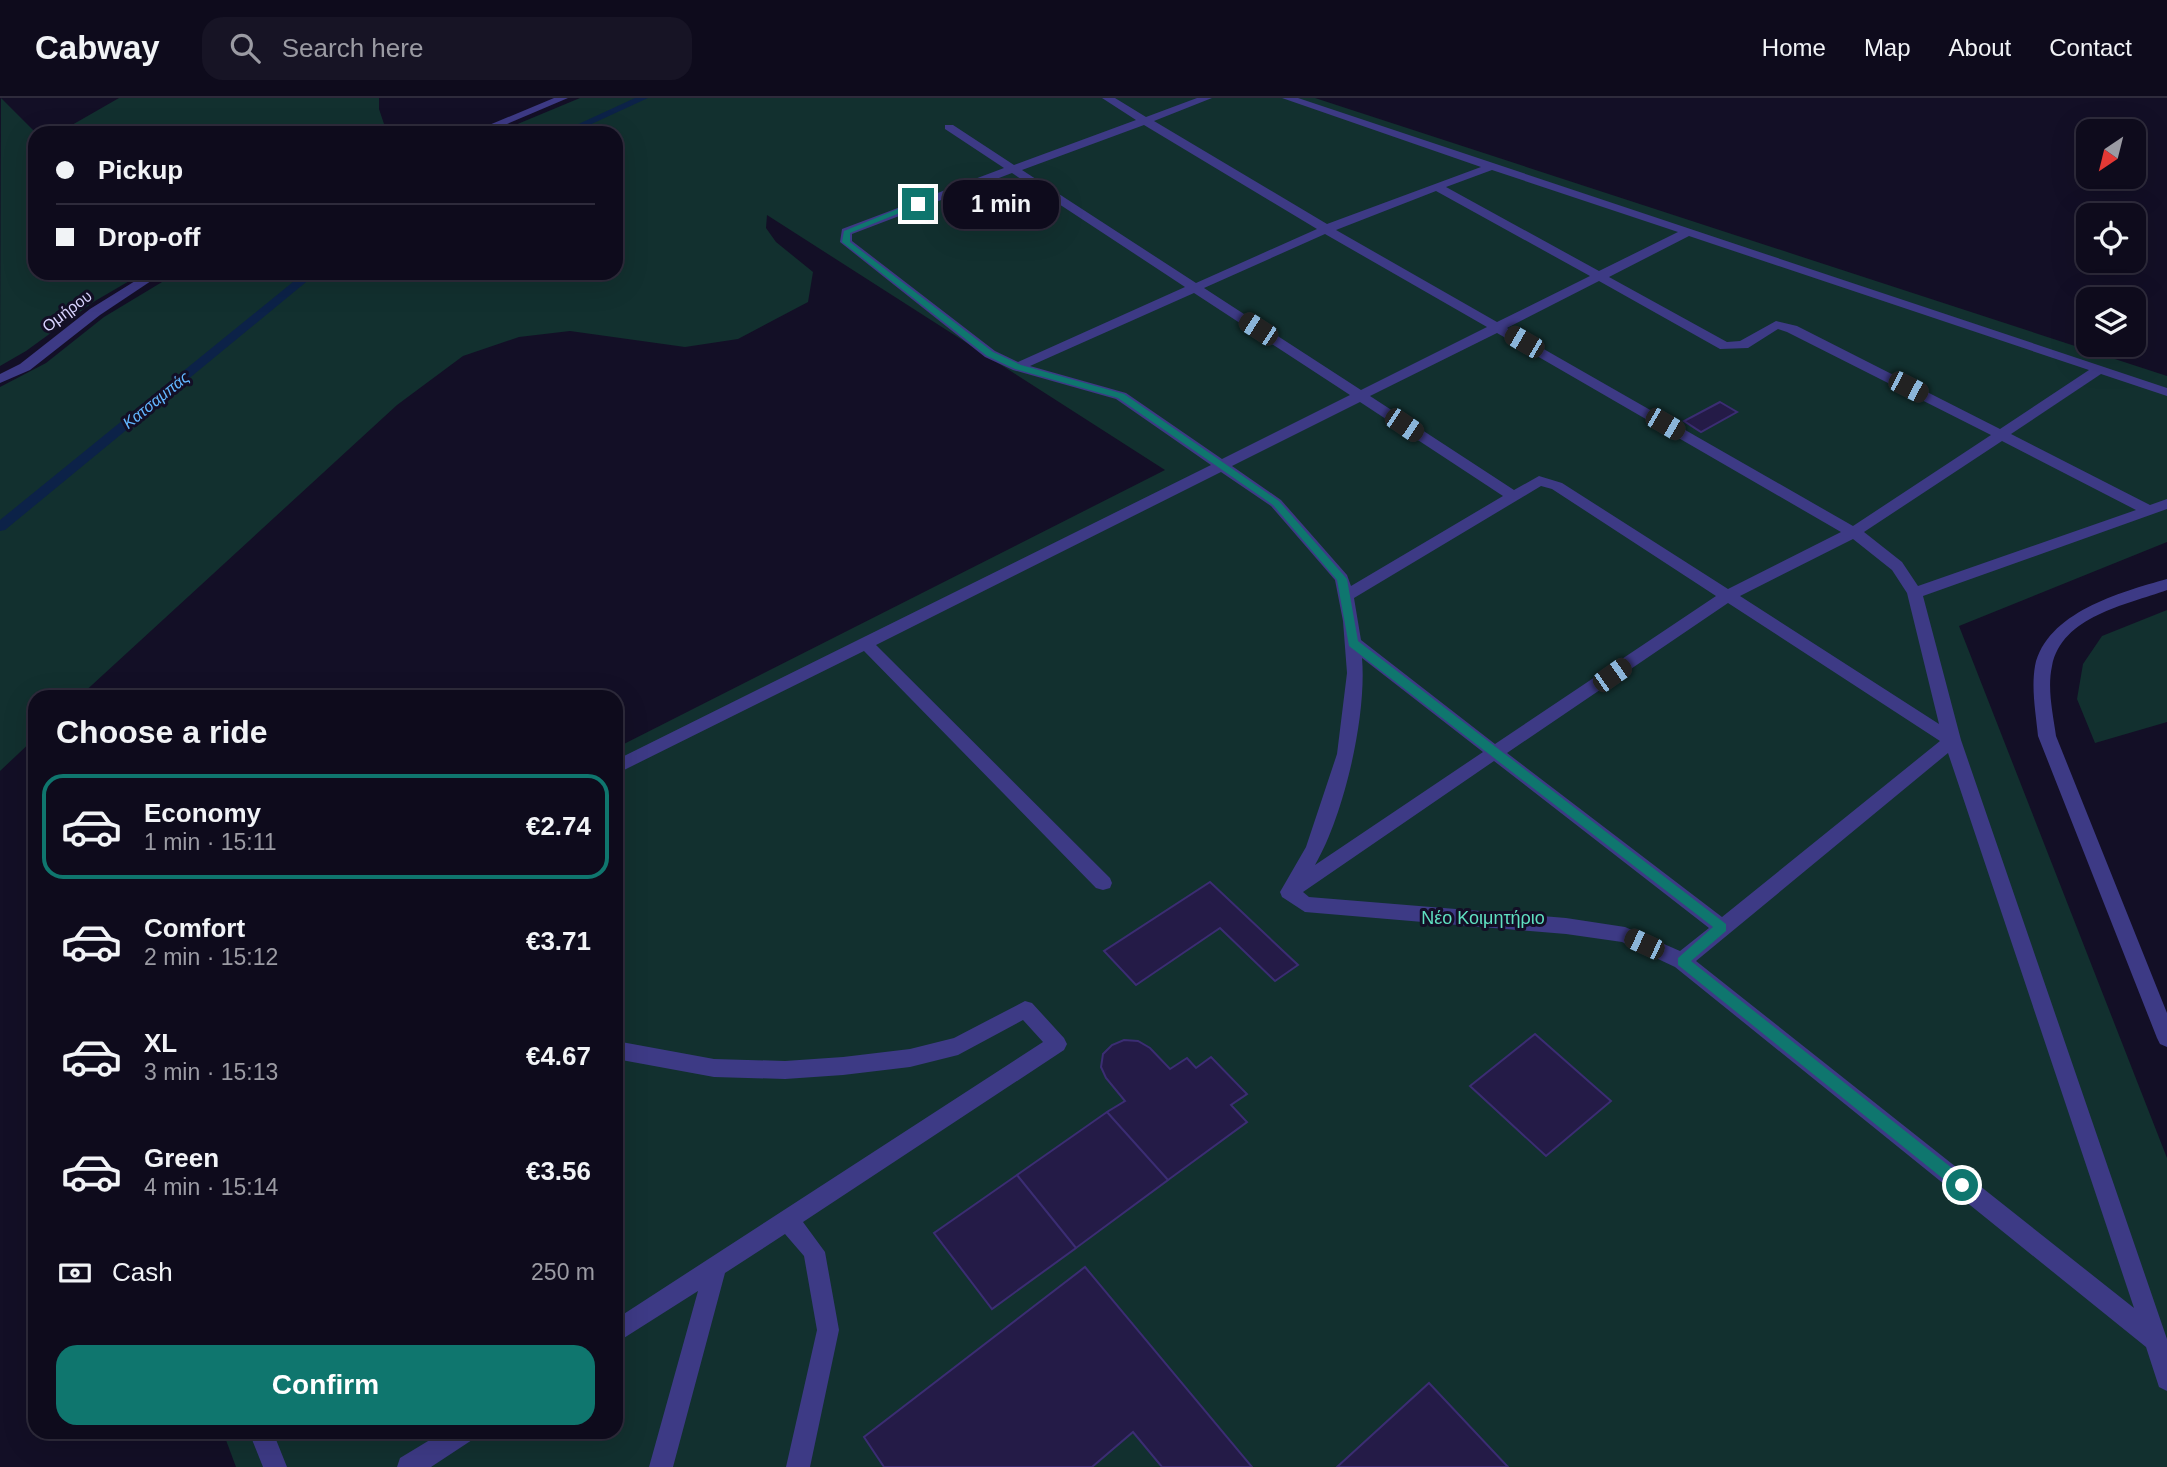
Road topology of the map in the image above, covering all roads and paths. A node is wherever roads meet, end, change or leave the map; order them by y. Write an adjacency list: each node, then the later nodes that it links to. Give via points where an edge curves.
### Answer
1 (563, 98): 6 (street)
2 (1107, 98): 5 (street)
3 (1207, 98): 5 (street)
4 (1287, 98): 8 (street)
5 (1144, 120): 9 (street); 11 (street)
6 (493, 126)
7 (949, 127): 9 (street)
8 (1490, 167): 10 (street); 12 (street)
9 (1013, 169): 15 (street); 17 (street, via 870,221 846,232 846,242 990,354)
10 (1437, 187): 11 (street); 13 (street)
11 (1326, 229): 15 (street); 16 (street)
12 (1686, 233): 13 (street); 18 (street)
13 (1600, 277): 16 (street); 22 (street, via 1725,346 1742,345 1776,325 1792,329)
14 (146, 280): 19 (street, Ομήρου, via 95,312 25,367)
15 (1196, 288): 17 (street); 21 (street)
16 (1500, 328): 21 (street); 27 (street)
17 (1018, 367): 23 (street, via 1121,396)
18 (2099, 370): 20 (street); 22 (street)
19 (0, 379)
20 (2167, 392)
21 (1361, 397): 23 (street); 24 (street)
22 (2002, 435): 26 (street); 27 (street)
23 (1221, 466): 30 (street, via 1276,503 1342,579); 32 (street)
24 (1513, 496): 30 (street); 31 (street, via 1539,481 1556,486)
25 (2167, 504): 26 (street)
26 (2151, 511): 29 (street)
27 (1854, 533): 29 (street, via 1897,566); 31 (street)
28 (2167, 584): 41 (street, via 2069,624 2045,653 2041,676 2047,736)
29 (1915, 593): 34 (street)
30 (1346, 596): 33 (street)
31 (1727, 596): 34 (street); 35 (street)
32 (865, 643): 36 (street); 37 (street)
33 (1353, 643): 35 (street); 38 (street, via 1355,673 1346,754 1315,848)
34 (1952, 740): 39 (street); 46 (street)
35 (1496, 754): 38 (street); 39 (street)
36 (623, 764)
37 (1103, 883)
38 (1289, 892): 40 (street, via 1305,904 1625,935)
39 (1721, 927): 40 (street)
40 (1682, 961): 46 (street)
41 (2167, 1038)
42 (623, 1051): 43 (street, via 714,1068 843,1066 958,1046 1025,1009 1057,1044)
43 (787, 1219): 44 (street); 53 (street, via 814,1252 828,1330)
44 (716, 1267): 45 (street); 52 (street)
45 (623, 1327)
46 (2156, 1340): 47 (street)
47 (2167, 1379)
48 (264, 1439): 50 (street)
49 (453, 1439): 51 (street)
50 (275, 1467)
51 (409, 1467)
52 (661, 1467)
53 (798, 1467)

